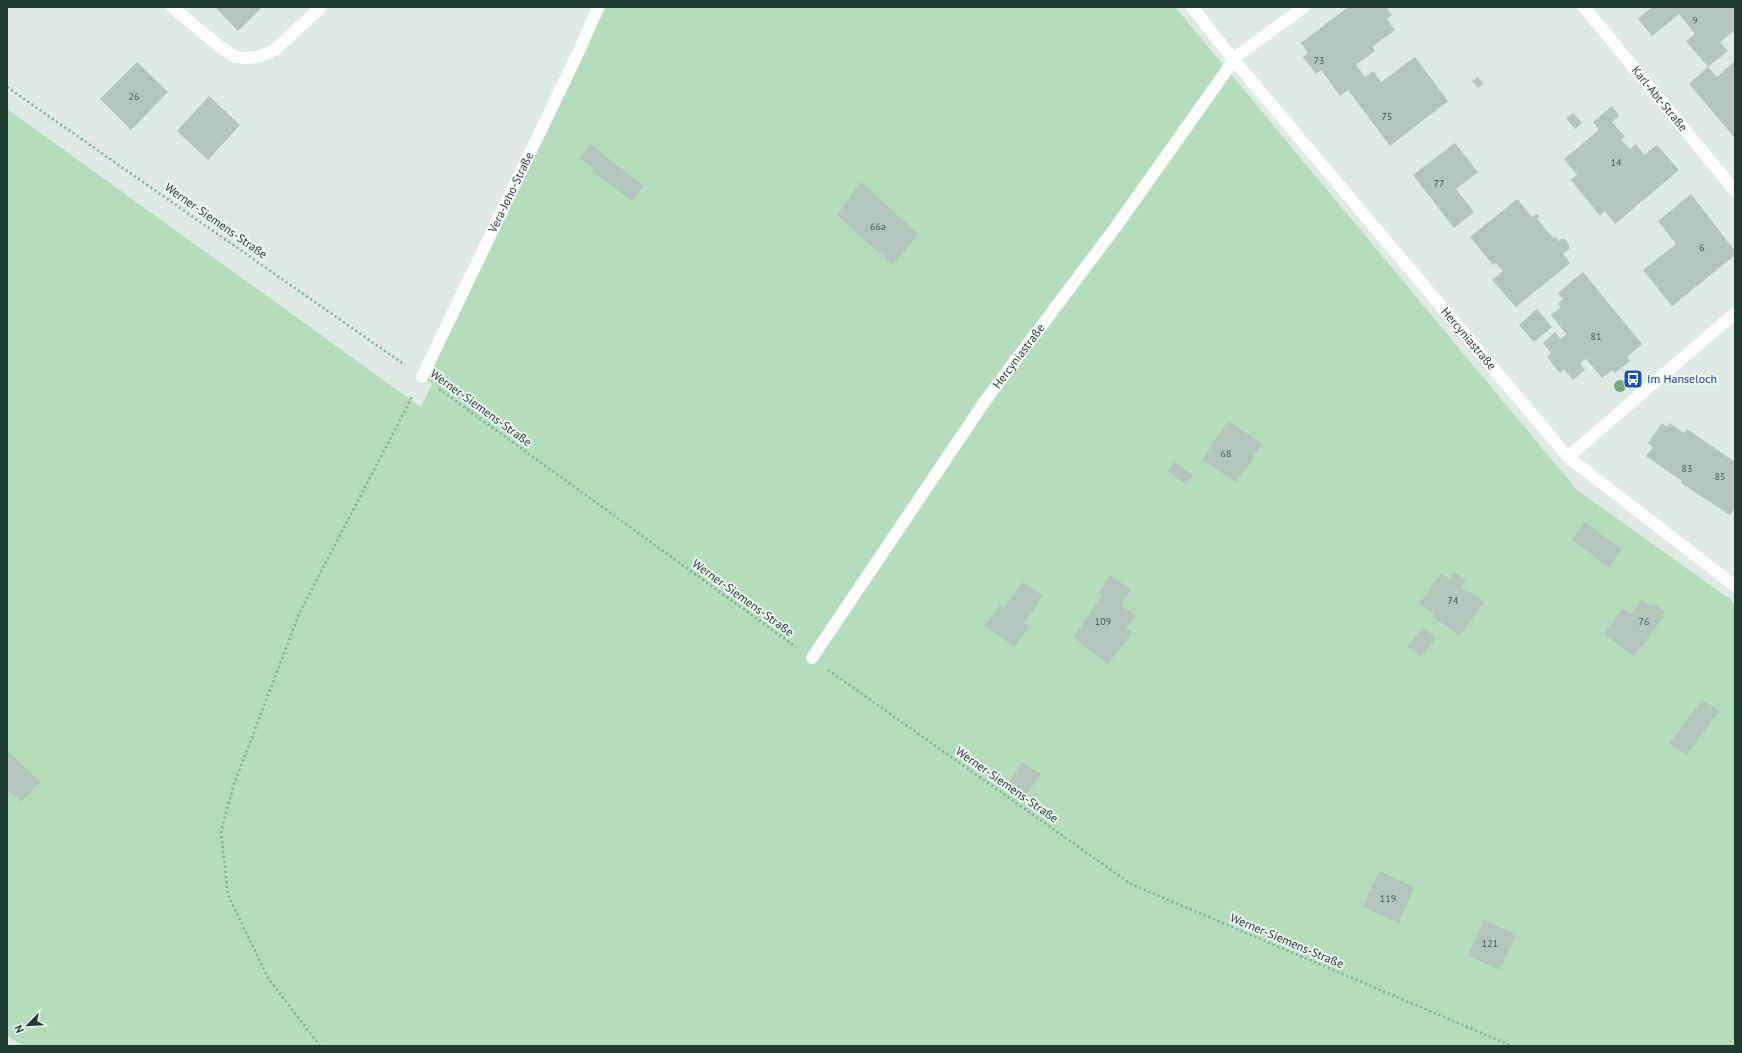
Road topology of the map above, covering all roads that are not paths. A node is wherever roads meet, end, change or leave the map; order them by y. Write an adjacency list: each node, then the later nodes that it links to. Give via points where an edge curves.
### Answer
1 (172, 7): 2 (street, via 236,57 247,58 276,49)
2 (321, 7)
3 (598, 7): 10 (street, Vera-Joho-Straße, via 577,56)
4 (1192, 7): 7 (street, Hercyniastraße)
5 (1304, 7): 7 (street)
6 (1584, 7): 8 (street, Karl-Abt-Straße)
7 (1233, 58): 11 (street, Hercyniastraße); 13 (street, Hercyniastraße, via 1115,228 985,401)
8 (1735, 191)
9 (1735, 313): 11 (street)
10 (422, 377)
11 (1568, 457): 12 (street, Hercyniastraße)
12 (1735, 586)
13 (812, 658)

